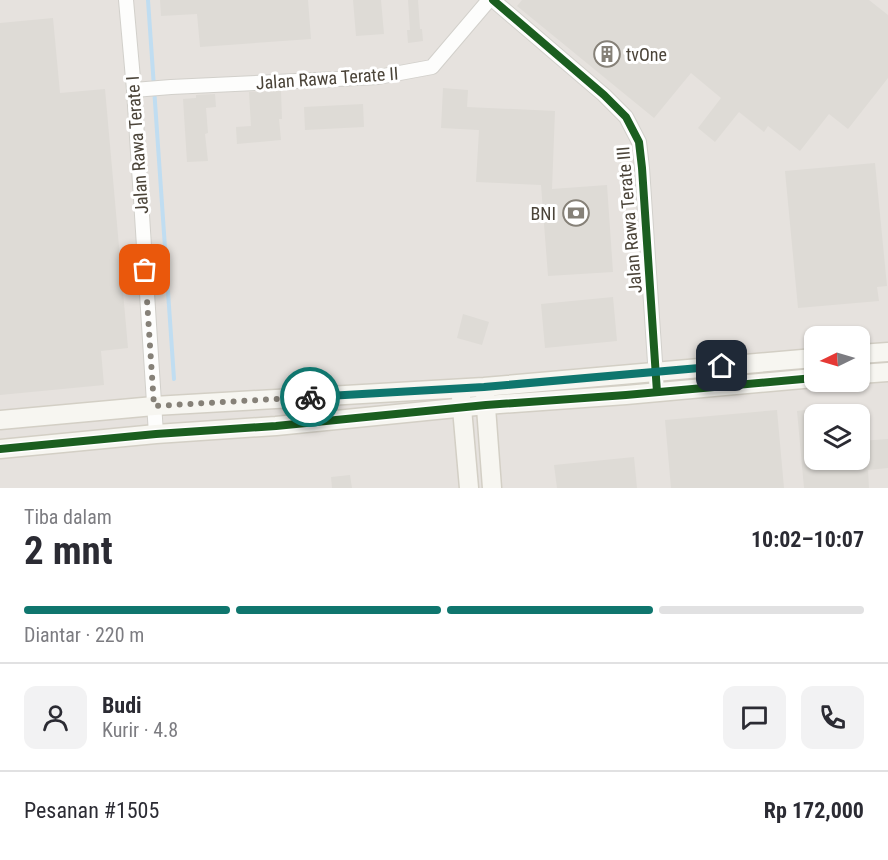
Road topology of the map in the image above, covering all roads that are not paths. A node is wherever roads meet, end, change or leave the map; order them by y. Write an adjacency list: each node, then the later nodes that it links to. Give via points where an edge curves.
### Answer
1 (126, 0): 3 (street, Jalan Rawa Terate I)
2 (491, 0): 3 (street, Jalan Rawa Terate II, via 432,67 378,77); 7 (street, Jalan Rawa Terate III, via 626,117 639,142)
3 (140, 89): 15 (street, Jalan Rawa Terate I)
4 (888, 352): 5 (street)
5 (870, 353)
6 (804, 359): 7 (street)
7 (655, 372): 11 (street); 13 (street, Jalan Rawa Terate III)
8 (888, 372): 9 (street)
9 (870, 374)
10 (804, 379): 13 (street)
11 (484, 387): 12 (street); 14 (street)
12 (460, 388): 15 (street); 16 (street)
13 (657, 392): 14 (street)
14 (486, 405): 16 (street); 21 (street)
15 (154, 406): 17 (street); 18 (street, Jalan Rawa Terate I)
16 (462, 408): 18 (street); 20 (street)
17 (0, 420)
18 (156, 434): 19 (street)
19 (0, 449)
20 (469, 488)
21 (492, 488)

